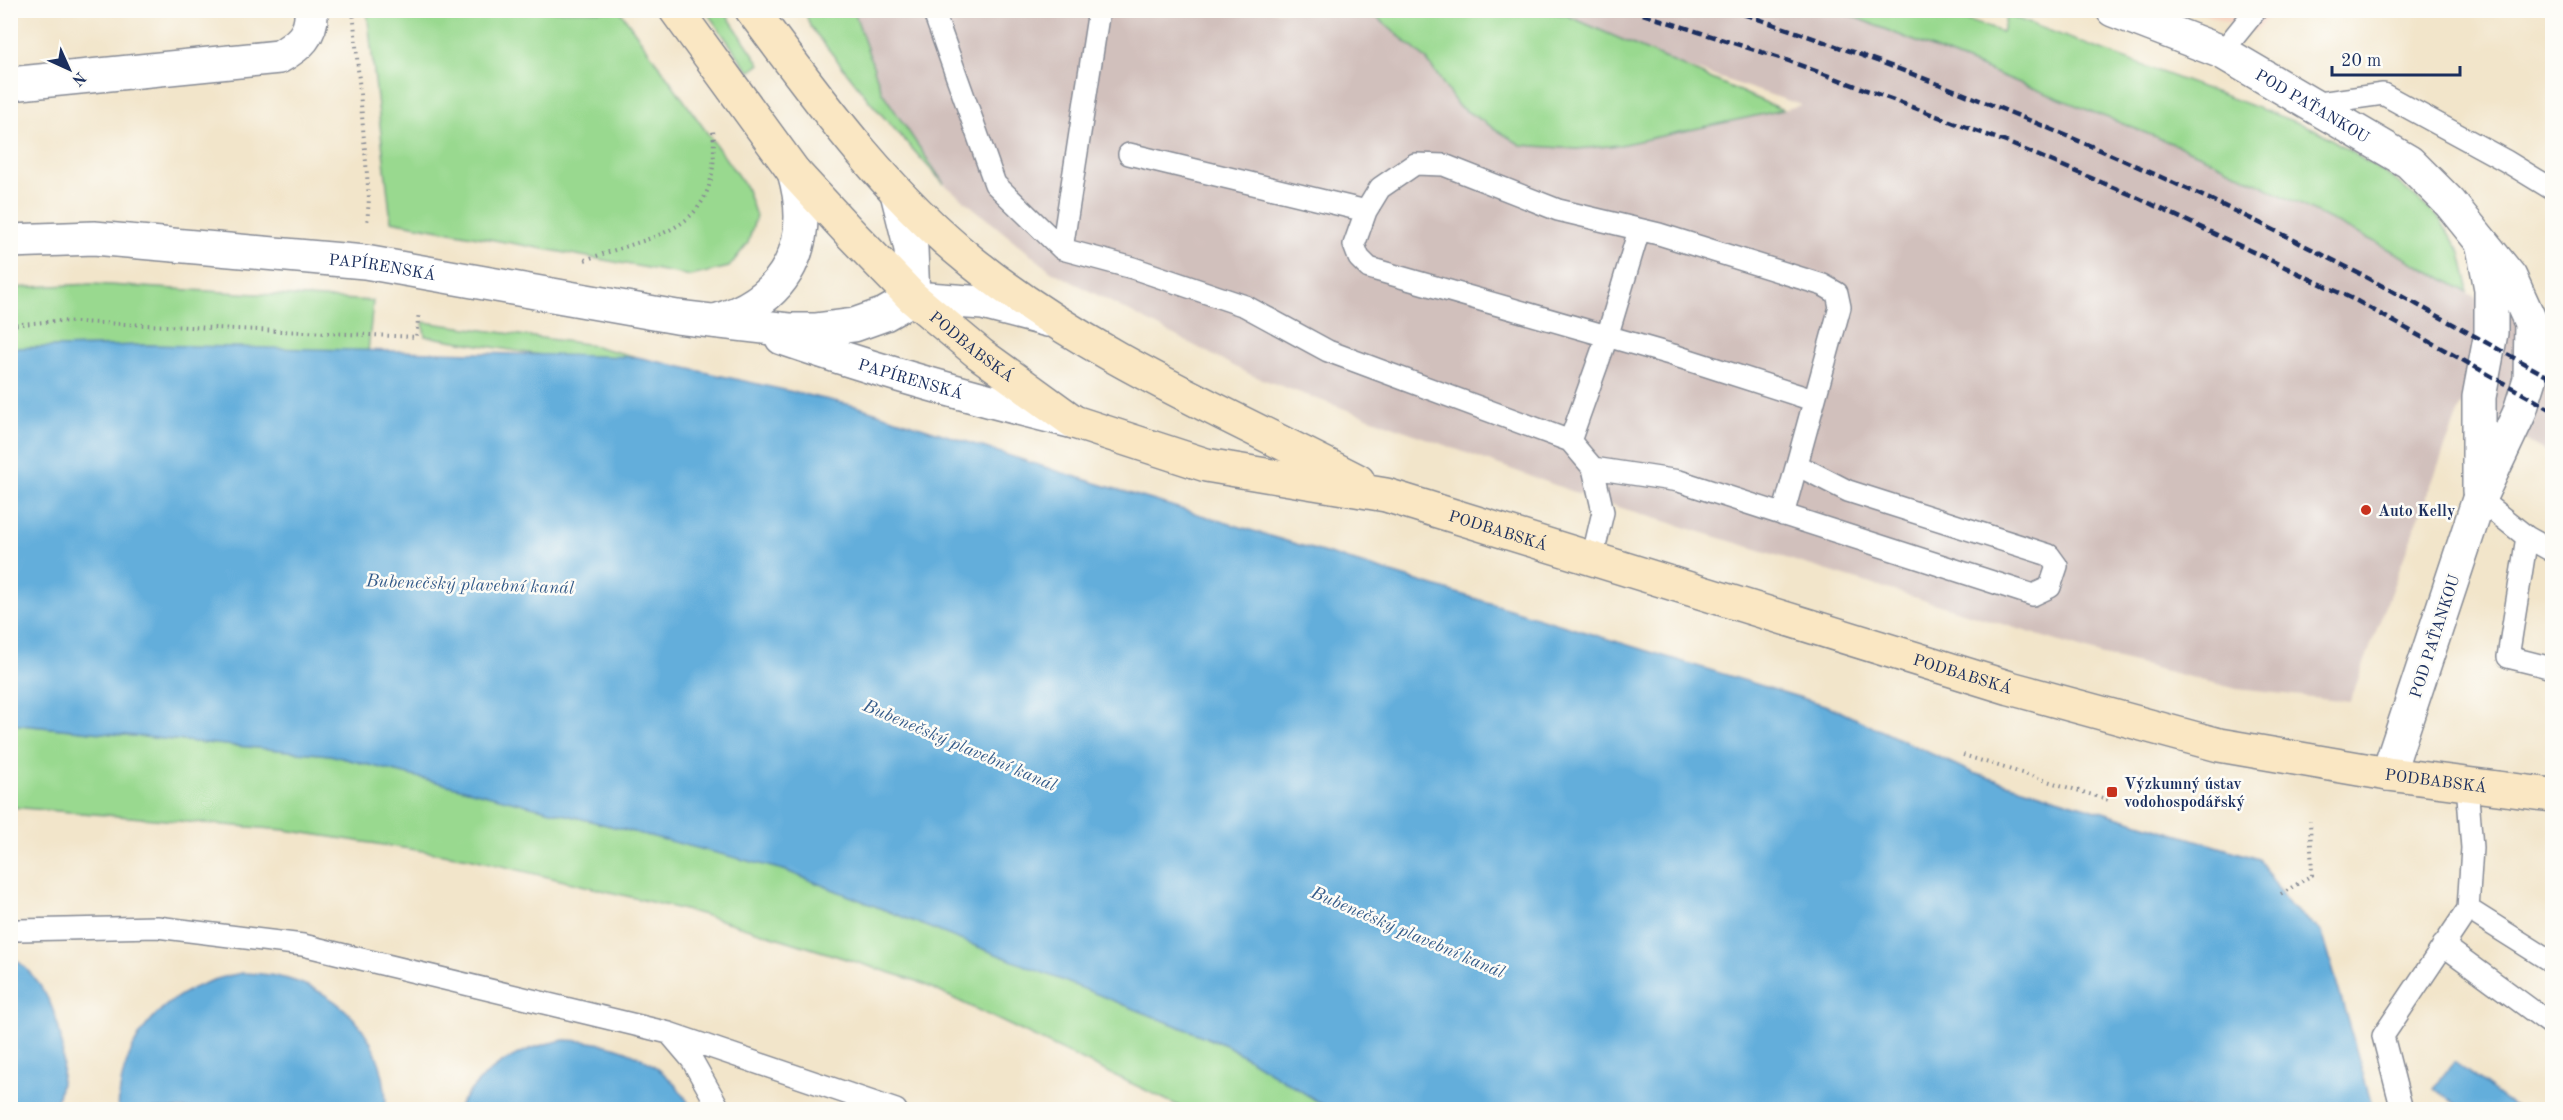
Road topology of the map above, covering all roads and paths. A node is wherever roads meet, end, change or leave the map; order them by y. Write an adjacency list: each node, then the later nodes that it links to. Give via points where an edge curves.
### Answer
1 (312, 10): 10 (street, via 302,44 279,57)
2 (353, 10): 23 (path, via 369,198)
3 (676, 10): 14 (main road, PODBABSKÁ)
4 (752, 10): 16 (main road, PODBABSKÁ, via 836,123)
5 (933, 10): 21 (lane, via 995,184)
6 (1099, 10): 21 (lane)
7 (2113, 10): 9 (street, POD PAŤANKOU)
8 (2256, 10): 9 (lane)
9 (2222, 52): 11 (street, POD PAŤANKOU)
10 (10, 84)
11 (2312, 104): 15 (lane, via 2383,94); 20 (street, POD PAŤANKOU, via 2409,162 2450,202)
12 (713, 127): 22 (path, via 716,156 711,186 696,213 678,227)
13 (1129, 154): 17 (lane)
14 (794, 172): 24 (main road, PODBABSKÁ); 27 (street, via 803,220 790,267 776,287 757,303)
15 (2553, 189)
16 (897, 192): 24 (street, via 911,249); 26 (main road, PODBABSKÁ, via 971,261)
17 (1366, 212): 18 (lane, via 1380,188 1415,164 1444,165 1558,210); 30 (lane, via 1354,245 1369,268)
18 (1640, 230): 30 (lane); 31 (lane, via 1823,285 1837,293 1840,307)
19 (10, 241): 23 (street, PAPÍRENSKÁ, via 94,238)
20 (2482, 243): 37 (street, POD PAŤANKOU, via 2491,289 2491,333 2479,397); 37 (street, POD PAŤANKOU, via 2510,277 2531,323 2530,379 2519,414)
21 (1062, 249): 33 (lane, via 1245,306 1328,351)
22 (584, 261)
23 (365, 262): 27 (street, PAPÍRENSKÁ)
24 (914, 298): 26 (street, via 983,303); 29 (street, PAPÍRENSKÁ, via 885,314 834,328); 32 (main road, PODBABSKÁ, via 980,354)
25 (419, 308): 28 (path, via 416,337 56,321)
26 (1053, 321): 36 (main road, PODBABSKÁ)
27 (712, 322): 29 (street, PAPÍRENSKÁ)
28 (10, 326)
29 (749, 327): 32 (street, PAPÍRENSKÁ, via 862,366)
30 (1607, 336): 31 (lane); 33 (lane)
31 (1813, 400): 34 (lane)
32 (1074, 422): 36 (main road, PODBABSKÁ, via 1206,465)
33 (1570, 441): 35 (lane)
34 (1797, 465): 38 (lane); 38 (lane, via 1848,490 2049,555 2057,566 2050,587 2033,595)
35 (1593, 468): 38 (lane, via 1679,481); 41 (lane, via 1603,512)
36 (1386, 495): 41 (main road, PODBABSKÁ)
37 (2479, 499): 39 (lane); 44 (street, POD PAŤANKOU)
38 (1783, 515)
39 (2528, 537): 40 (lane); 42 (lane, via 2508,657)
40 (2553, 551)
41 (1592, 559): 44 (main road, PODBABSKÁ, via 2010,688 2208,742)
42 (2553, 668)
43 (1963, 755): 47 (path)
44 (2388, 774): 45 (main road, PODBABSKÁ)
45 (2467, 784): 46 (main road, PODBABSKÁ); 50 (lane, via 2472,848)
46 (2553, 795)
47 (2112, 801)
48 (2310, 821): 49 (path, via 2312,876)
49 (2282, 894)
50 (2468, 909): 52 (lane); 53 (lane)
51 (19, 930): 55 (lane, via 157,927 303,945)
52 (2443, 945): 54 (lane); 58 (lane, via 2383,1036)
53 (2553, 962)
54 (2553, 1025)
55 (669, 1033): 56 (lane, via 692,1060); 57 (lane)
56 (720, 1110)
57 (896, 1110)
58 (2402, 1110)

